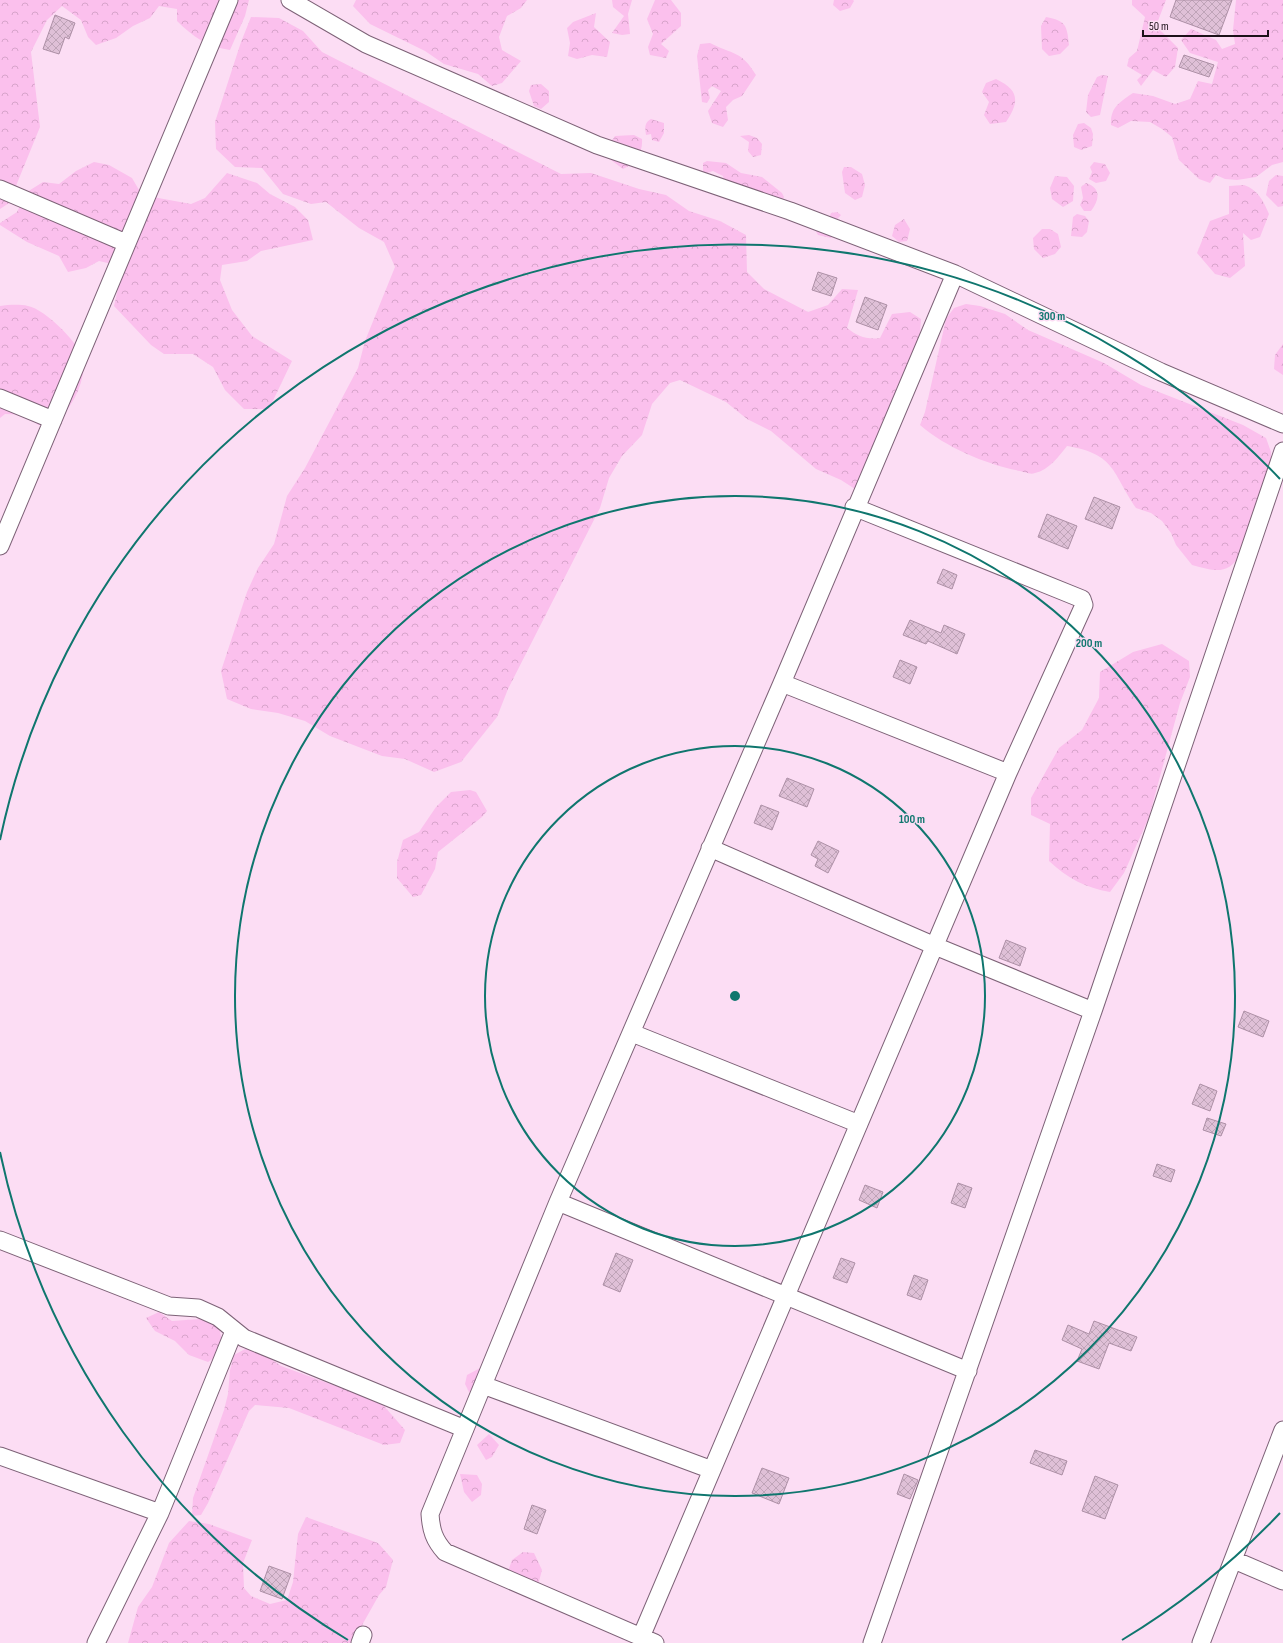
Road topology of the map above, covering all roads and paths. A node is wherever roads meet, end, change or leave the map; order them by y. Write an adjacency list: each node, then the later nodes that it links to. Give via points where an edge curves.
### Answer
1 (229, 0): 4 (street)
2 (290, 0): 5 (street, via 366,44 597,145 790,211)
3 (0, 189): 4 (street)
4 (126, 243): 7 (street)
5 (954, 274): 8 (street, via 1161,372); 10 (street)
6 (0, 398): 7 (street)
7 (52, 420): 11 (street)
8 (1283, 424)
9 (1283, 451): 16 (street)
10 (854, 508): 12 (street); 13 (street, via 1083,600 1084,604)
11 (0, 546)
12 (782, 683): 13 (street); 14 (street)
13 (1008, 773): 15 (street)
14 (710, 848): 15 (street); 17 (street)
15 (935, 946): 16 (street); 18 (street)
16 (1093, 1011): 23 (street)
17 (632, 1033): 18 (street); 19 (street)
18 (859, 1124): 21 (street)
19 (558, 1202): 21 (street); 24 (street)
20 (0, 1240): 22 (street, via 169,1306 198,1308 218,1317)
21 (786, 1296): 23 (street); 28 (street)
22 (234, 1331): 25 (street, via 244,1338); 29 (street)
23 (968, 1371): 34 (street)
24 (483, 1385): 25 (street); 28 (street)
25 (465, 1429): 32 (street, via 430,1514 431,1531 437,1543 445,1552)
26 (1283, 1430): 30 (street)
27 (0, 1456): 29 (street)
28 (712, 1470): 32 (street)
29 (160, 1513): 33 (street)
30 (1234, 1560): 31 (street); 35 (street)
31 (1283, 1581)
32 (648, 1640)
33 (96, 1643)
34 (872, 1643)
35 (1201, 1643)

